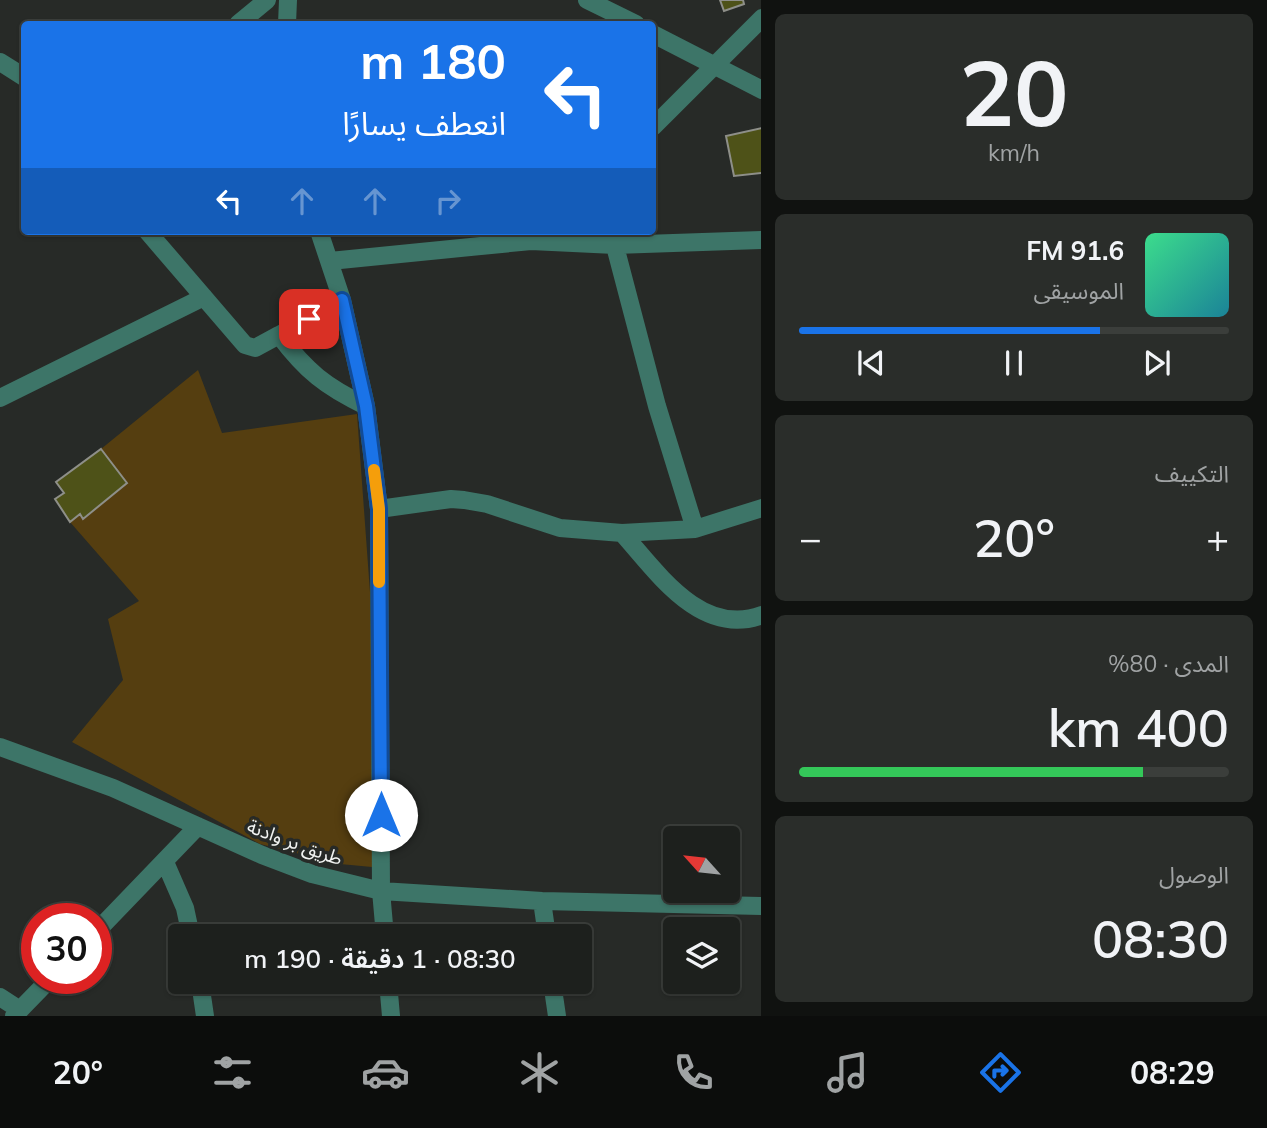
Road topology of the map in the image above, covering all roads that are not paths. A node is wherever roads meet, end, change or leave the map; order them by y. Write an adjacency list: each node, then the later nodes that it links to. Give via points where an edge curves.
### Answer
1 (267, 0): 5 (street)
2 (288, 0): 6 (street)
3 (587, 0): 7 (street)
4 (761, 18): 10 (street)
5 (242, 21)
6 (287, 21)
7 (630, 21)
8 (656, 36): 10 (street)
9 (0, 62): 11 (street)
10 (713, 66): 12 (street); 13 (street)
11 (21, 75)
12 (761, 90)
13 (656, 124)
14 (150, 235): 19 (street)
15 (320, 235): 18 (street)
16 (613, 238): 17 (street); 18 (street, via 531,241); 26 (street)
17 (761, 240)
18 (330, 261): 20 (street)
19 (204, 297): 21 (street, via 249,348); 22 (street)
20 (342, 300): 21 (street); 23 (street)
21 (279, 335): 23 (street, via 318,378)
22 (0, 398)
23 (366, 406): 25 (street)
24 (761, 508): 26 (street)
25 (379, 509): 27 (street, via 464,500 560,528); 32 (street)
26 (695, 529): 27 (street)
27 (622, 533): 28 (street, via 675,591 701,612 740,621)
28 (761, 615)
29 (0, 747): 30 (street, طريق بر وادنة, via 113,788)
30 (198, 826): 31 (street); 32 (street, طريق بر وادنة, via 312,874)
31 (165, 862): 35 (street); 36 (street)
32 (381, 891): 33 (street, طريق بر وادنة); 37 (street)
33 (542, 901): 34 (street, طريق بر وادنة); 38 (street)
34 (761, 906)
35 (112, 916)
36 (188, 924)
37 (383, 924)
38 (545, 924)
39 (35, 994): 44 (street)
40 (202, 994): 45 (street)
41 (389, 994): 46 (street)
42 (554, 994): 47 (street)
43 (0, 997): 44 (street)
44 (17, 1013)
45 (205, 1016)
46 (391, 1016)
47 (557, 1016)

